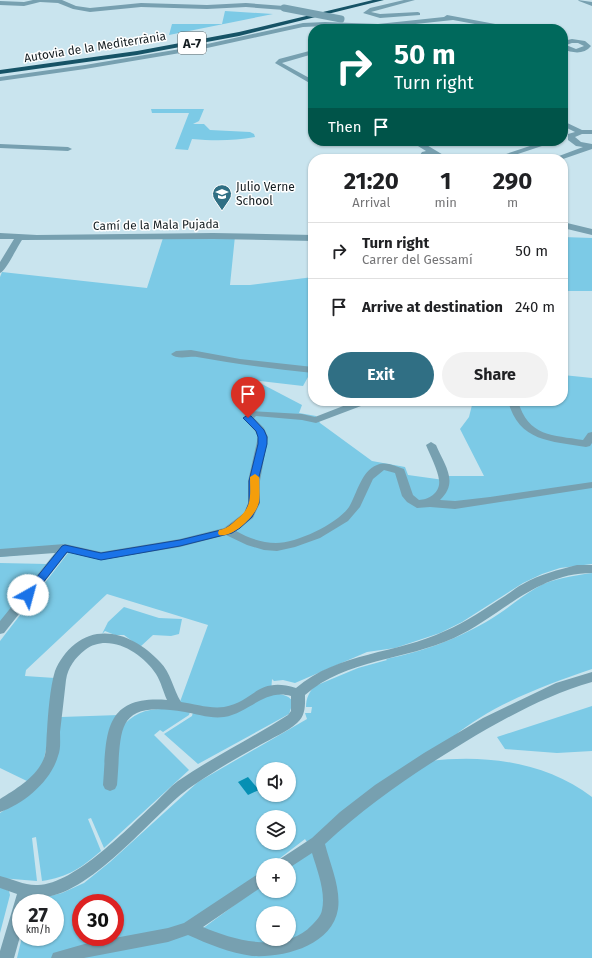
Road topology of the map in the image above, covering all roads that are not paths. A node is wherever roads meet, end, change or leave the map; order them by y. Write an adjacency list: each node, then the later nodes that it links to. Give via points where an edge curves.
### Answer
1 (361, 0): 17 (highway, Autovia de la Mediterrània / A-7, via 184,39)
2 (381, 0): 18 (highway, Autovia de la Mediterrània / A-7, via 239,34 137,53)
3 (412, 0): 7 (street, via 372,9 366,13 380,16 426,14)
4 (581, 0): 6 (street)
5 (0, 3): 7 (street, bridge, via 59,1 75,8 90,10 141,5 246,5 368,21 415,17)
6 (592, 4)
7 (454, 18): 8 (street); 9 (street)
8 (397, 24)
9 (486, 24)
10 (308, 25): 19 (street, via 198,48)
11 (568, 43): 13 (street, via 578,41)
12 (568, 46): 15 (street)
13 (590, 48): 15 (street)
14 (568, 50): 15 (street)
15 (574, 50)
16 (308, 53): 20 (street, via 278,63)
17 (0, 67)
18 (0, 72)
19 (0, 79)
20 (308, 80)
21 (568, 125): 24 (street)
22 (592, 128): 24 (street)
23 (568, 132): 25 (street)
24 (586, 132): 25 (street)
25 (572, 135): 26 (street); 30 (street, via 575,143)
26 (568, 136)
27 (0, 146): 31 (street)
28 (423, 146): 32 (street)
29 (537, 146): 35 (street)
30 (591, 146): 36 (street)
31 (68, 149)
32 (432, 151): 33 (street); 34 (street)
33 (425, 154)
34 (437, 154)
35 (511, 154)
36 (568, 155)
37 (568, 230): 38 (street)
38 (592, 232)
39 (0, 236): 40 (street, Camí de la Mala Pujada)
40 (20, 237): 41 (street, Camí de la Mala Pujada); 42 (street)
41 (308, 238)
42 (0, 270)
43 (176, 354): 44 (street, via 191,353 233,361)
44 (308, 369)
45 (352, 406): 51 (street, via 316,420 262,413 254,413 248,418 263,437 254,481 254,503 249,515)
46 (515, 406): 47 (street, via 525,426 533,433 558,439)
47 (590, 441)
48 (431, 445): 50 (street, via 446,485)
49 (592, 485): 50 (street, via 455,505)
50 (430, 503): 51 (street, via 417,504 411,500 401,480 400,471 381,467 366,482 360,499 342,522 315,536 278,547 251,543)
51 (228, 531): 52 (street, via 180,543 101,556)
52 (65, 548): 53 (street); 55 (street)
53 (0, 553)
54 (592, 569): 57 (street, via 544,578 451,634 432,642 346,666 312,681)
55 (0, 630)
56 (592, 677): 61 (street, via 561,686 488,722 429,756 380,789)
57 (298, 693): 58 (street, via 273,688 226,712); 66 (street, via 298,711 293,719 182,786 132,834 89,870 55,888)
58 (177, 706): 59 (street, via 144,704 123,716 115,732); 60 (street, via 171,697 165,677 156,665 129,643 108,637 84,642 70,656 61,672 53,750 49,762 35,782 16,798)
59 (110, 785)
60 (0, 806)
61 (317, 842): 62 (street); 67 (street, via 330,912 310,938 278,950 257,951)
62 (293, 858)
63 (0, 882): 65 (street)
64 (256, 883): 67 (street)
65 (21, 894)
66 (31, 894)
67 (189, 928): 70 (street, via 168,936 88,950)
68 (12, 937): 69 (street)
69 (6, 958)
70 (59, 958)

